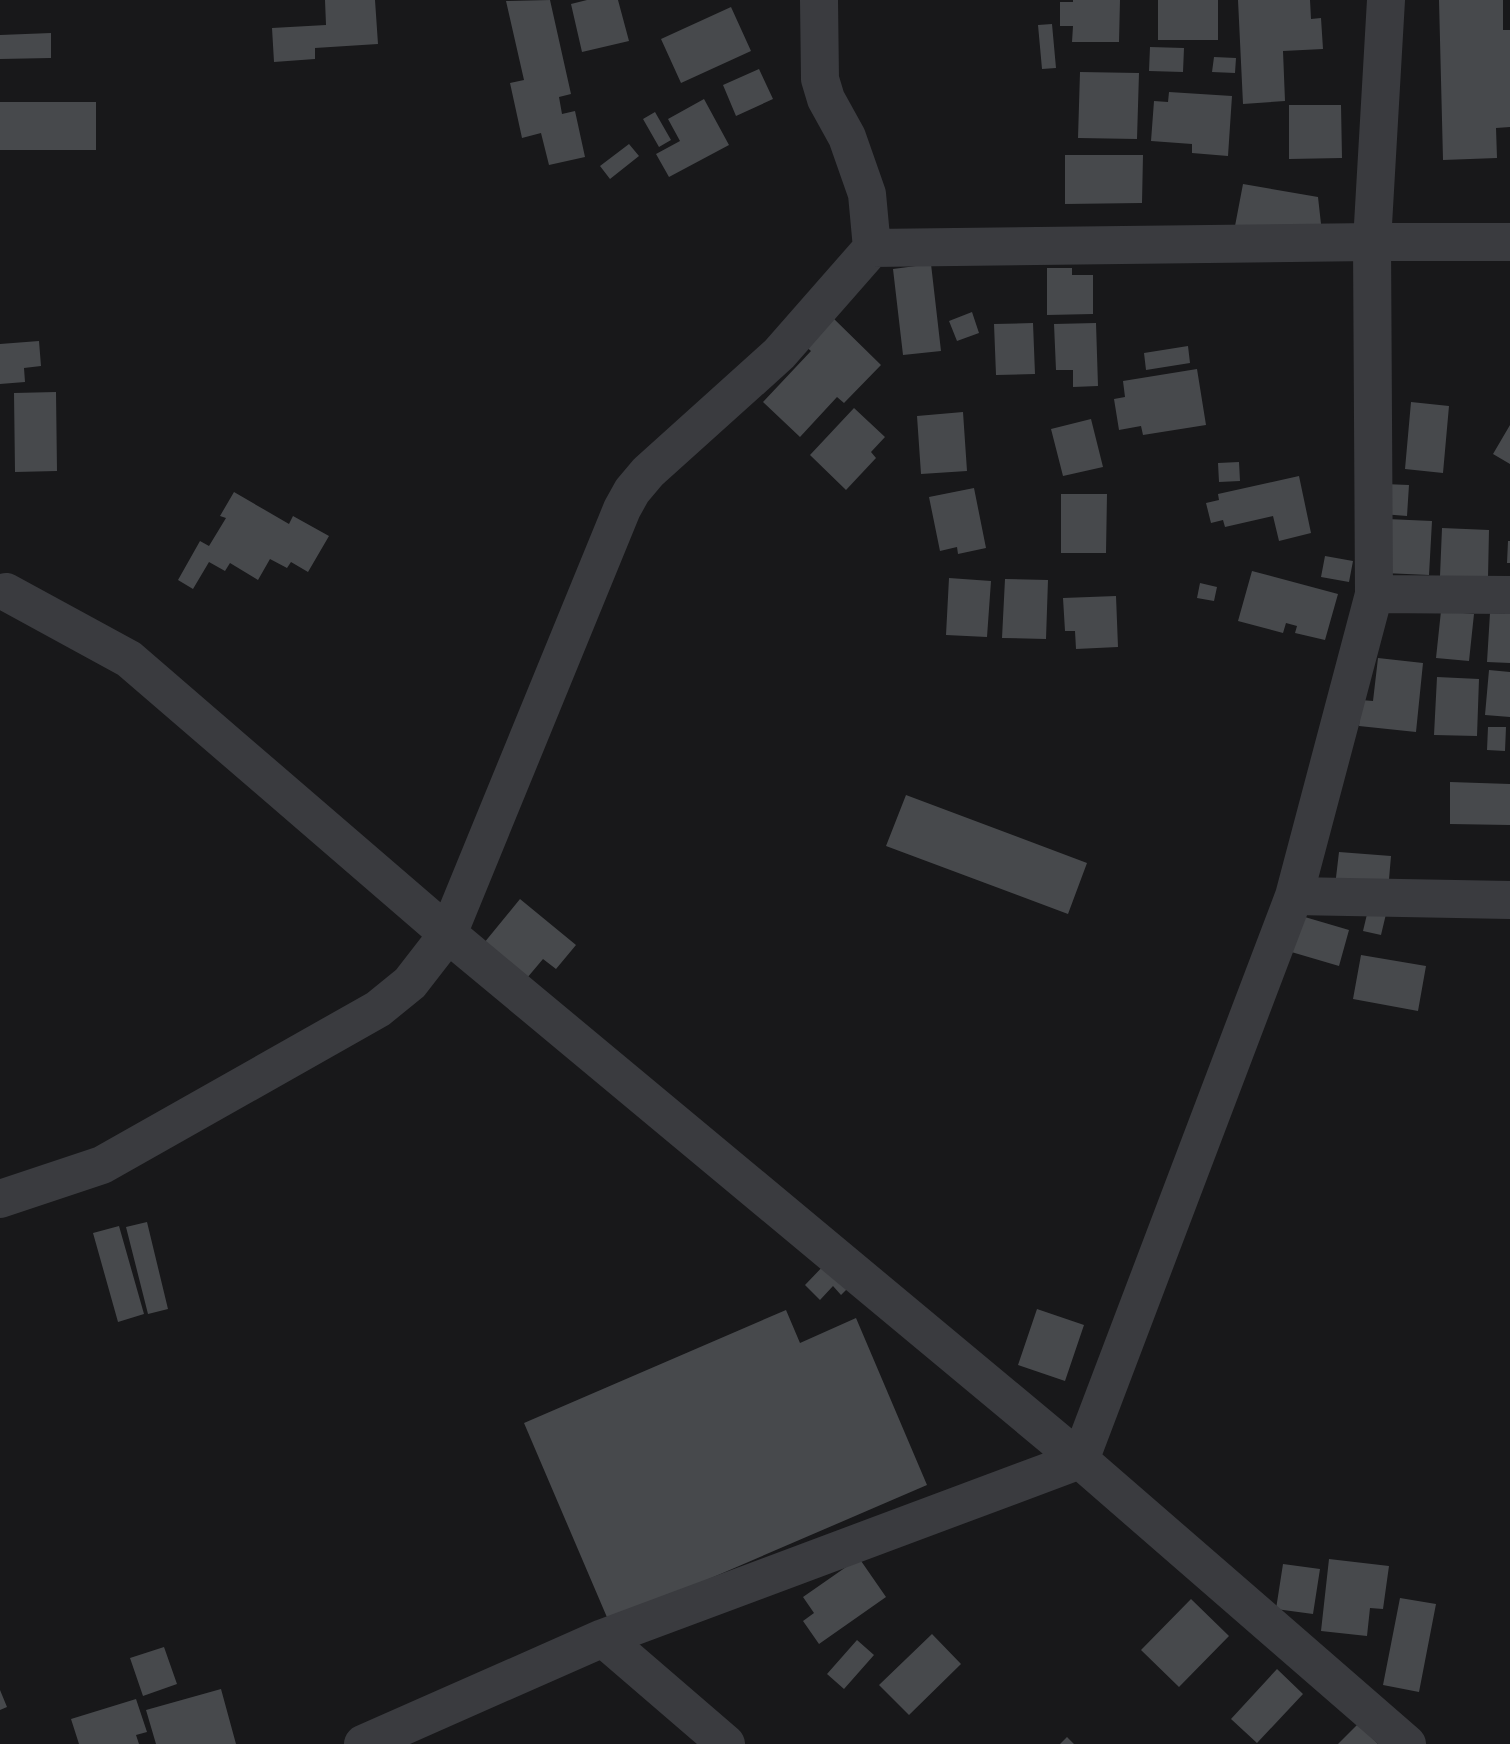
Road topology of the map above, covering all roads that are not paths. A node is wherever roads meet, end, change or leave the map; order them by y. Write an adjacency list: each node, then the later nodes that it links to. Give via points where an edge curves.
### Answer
1 (819, 0): 5 (street, via 820,79 867,194)
2 (1386, 0): 3 (street)
3 (1372, 242): 4 (street); 5 (street); 7 (street)
4 (1510, 243)
5 (872, 248): 11 (street, via 779,354 648,471 632,491)
6 (6, 592): 11 (street, via 129,659)
7 (1374, 594): 8 (street); 9 (street)
8 (1510, 595)
9 (1294, 895): 10 (street); 13 (street)
10 (1510, 900)
11 (448, 934): 12 (street, via 410,983 378,1009 102,1165); 13 (street)
12 (0, 1199)
13 (1080, 1460): 14 (street); 17 (street)
14 (603, 1638): 15 (street); 16 (street)
15 (363, 1744)
16 (726, 1744)
17 (1407, 1744)

